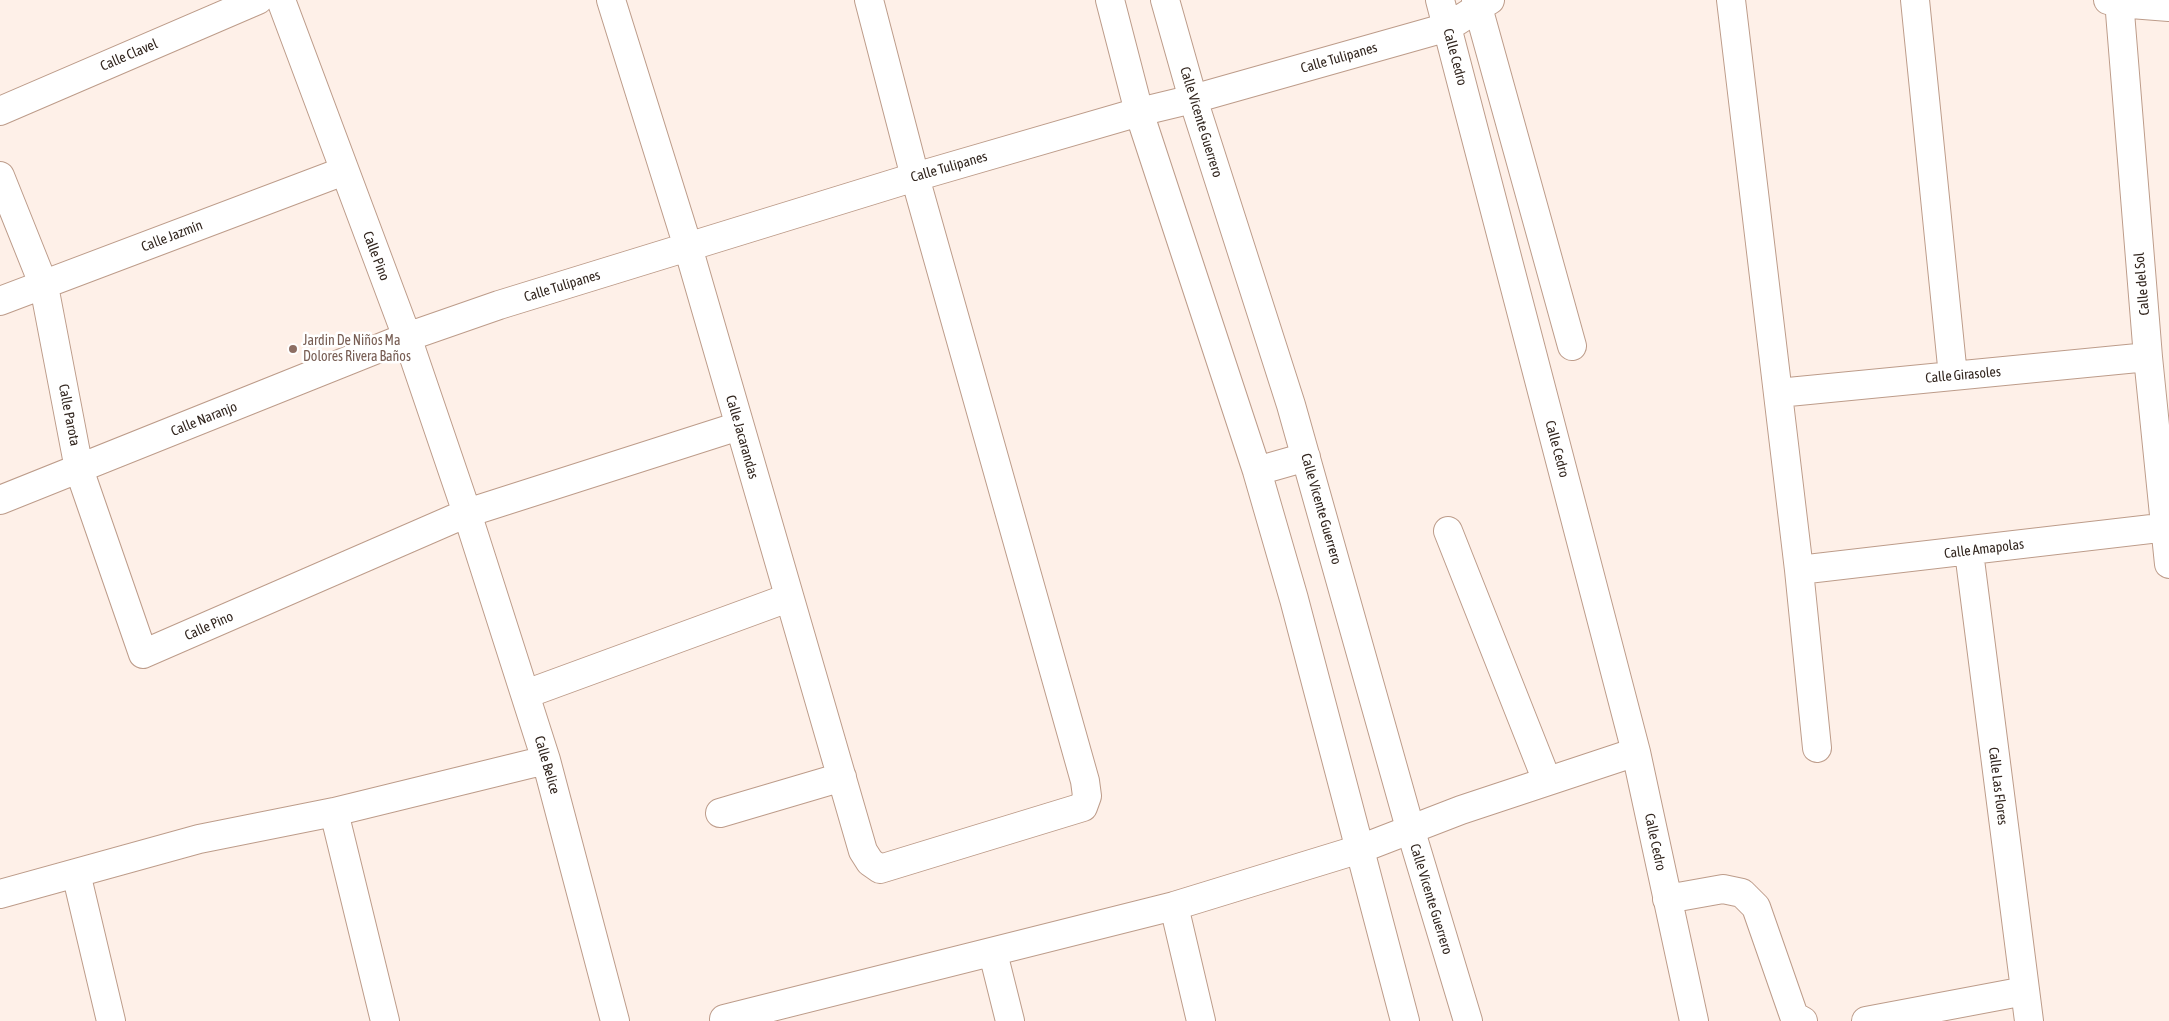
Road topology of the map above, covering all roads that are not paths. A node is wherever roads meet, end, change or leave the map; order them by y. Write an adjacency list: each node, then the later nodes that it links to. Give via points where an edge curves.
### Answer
1 (258, 0): 15 (street, Calle Clavel)
2 (281, 0): 17 (street, Calle Pino)
3 (612, 0): 20 (street, Calle Jacarandas)
4 (869, 0): 19 (street)
5 (1110, 0): 16 (street)
6 (1165, 0): 14 (street, Calle Vicente Guerrero)
7 (1440, 0): 13 (street, Calle Cedro)
8 (1731, 0): 27 (street)
9 (1915, 0): 26 (street)
10 (2115, 1): 12 (street); 25 (street, Calle del Sol)
11 (1481, 3): 13 (street, Calle Tulipanes); 24 (street)
12 (2169, 7)
13 (1448, 27): 14 (street, Calle Tulipanes); 43 (street, Calle Cedro)
14 (1192, 99): 16 (street, Calle Tulipanes); 29 (street, Calle Vicente Guerrero)
15 (0, 111)
16 (1139, 112): 19 (street, Calle Tulipanes); 31 (street)
17 (344, 170): 21 (street, Calle Jazmín); 23 (street, Calle Pino)
18 (0, 176): 21 (street, Calle Parota)
19 (915, 176): 20 (street, Calle Tulipanes); 45 (street, Calle Jacarandas, via 1087,796 1083,807 880,869 863,851)
20 (688, 248): 23 (street, Calle Tulipanes, via 499,305); 28 (street, Calle Jacarandas)
21 (44, 286): 22 (street, Calle Jazmín); 30 (street, Calle Parota)
22 (0, 301)
23 (407, 337): 30 (street, Calle Naranjo); 33 (street, Calle Pino)
24 (1572, 346)
25 (2148, 357): 26 (street, Calle Girasoles); 34 (street, Calle del Sol)
26 (1953, 376): 27 (street, Calle Girasoles)
27 (1778, 393): 38 (street)
28 (738, 426): 33 (street, Calle Pino); 39 (street, Calle Jacarandas)
29 (1306, 457): 31 (street); 49 (street, Calle Vicente Guerrero)
30 (79, 469): 32 (street, Calle Naranjo); 40 (street, Calle Parota)
31 (1257, 471): 50 (street)
32 (0, 500)
33 (467, 513): 40 (street, Calle Pino); 41 (street, Calle Belice)
34 (2167, 528): 36 (street, Calle Amapolas); 37 (street, Calle del Sol)
35 (1448, 531): 46 (street)
36 (1968, 552): 38 (street, Calle Amapolas); 56 (street, Calle Las Flores)
37 (2169, 564)
38 (1799, 570): 42 (street)
39 (788, 598): 41 (street); 45 (street, Calle Jacarandas)
40 (143, 654)
41 (526, 694): 44 (street, Calle Belice)
42 (1817, 748)
43 (1636, 752): 46 (street); 53 (street, Calle Cedro)
44 (546, 760): 47 (street); 60 (street, Calle Belice)
45 (842, 777): 48 (street)
46 (1546, 781): 49 (street)
47 (334, 812): 51 (street, via 199,839); 59 (street)
48 (720, 813)
49 (1410, 828): 50 (street); 64 (street, Calle Vicente Guerrero)
50 (1360, 848): 54 (street); 63 (street)
51 (76, 873): 52 (street); 58 (street)
52 (0, 894)
53 (1667, 899): 65 (street, Calle Cedro); 66 (street, via 1724,889 1742,893 1756,907 1794,1016)
54 (1174, 906): 55 (street); 62 (street)
55 (992, 953): 57 (street); 61 (street)
56 (2025, 991): 67 (street); 68 (street, Calle Las Flores)
57 (724, 1019)
58 (111, 1021)
59 (385, 1021)
60 (615, 1021)
61 (1010, 1021)
62 (1201, 1021)
63 (1405, 1021)
64 (1468, 1021)
65 (1694, 1021)
66 (1802, 1021)
67 (1866, 1021)
68 (2029, 1021)

